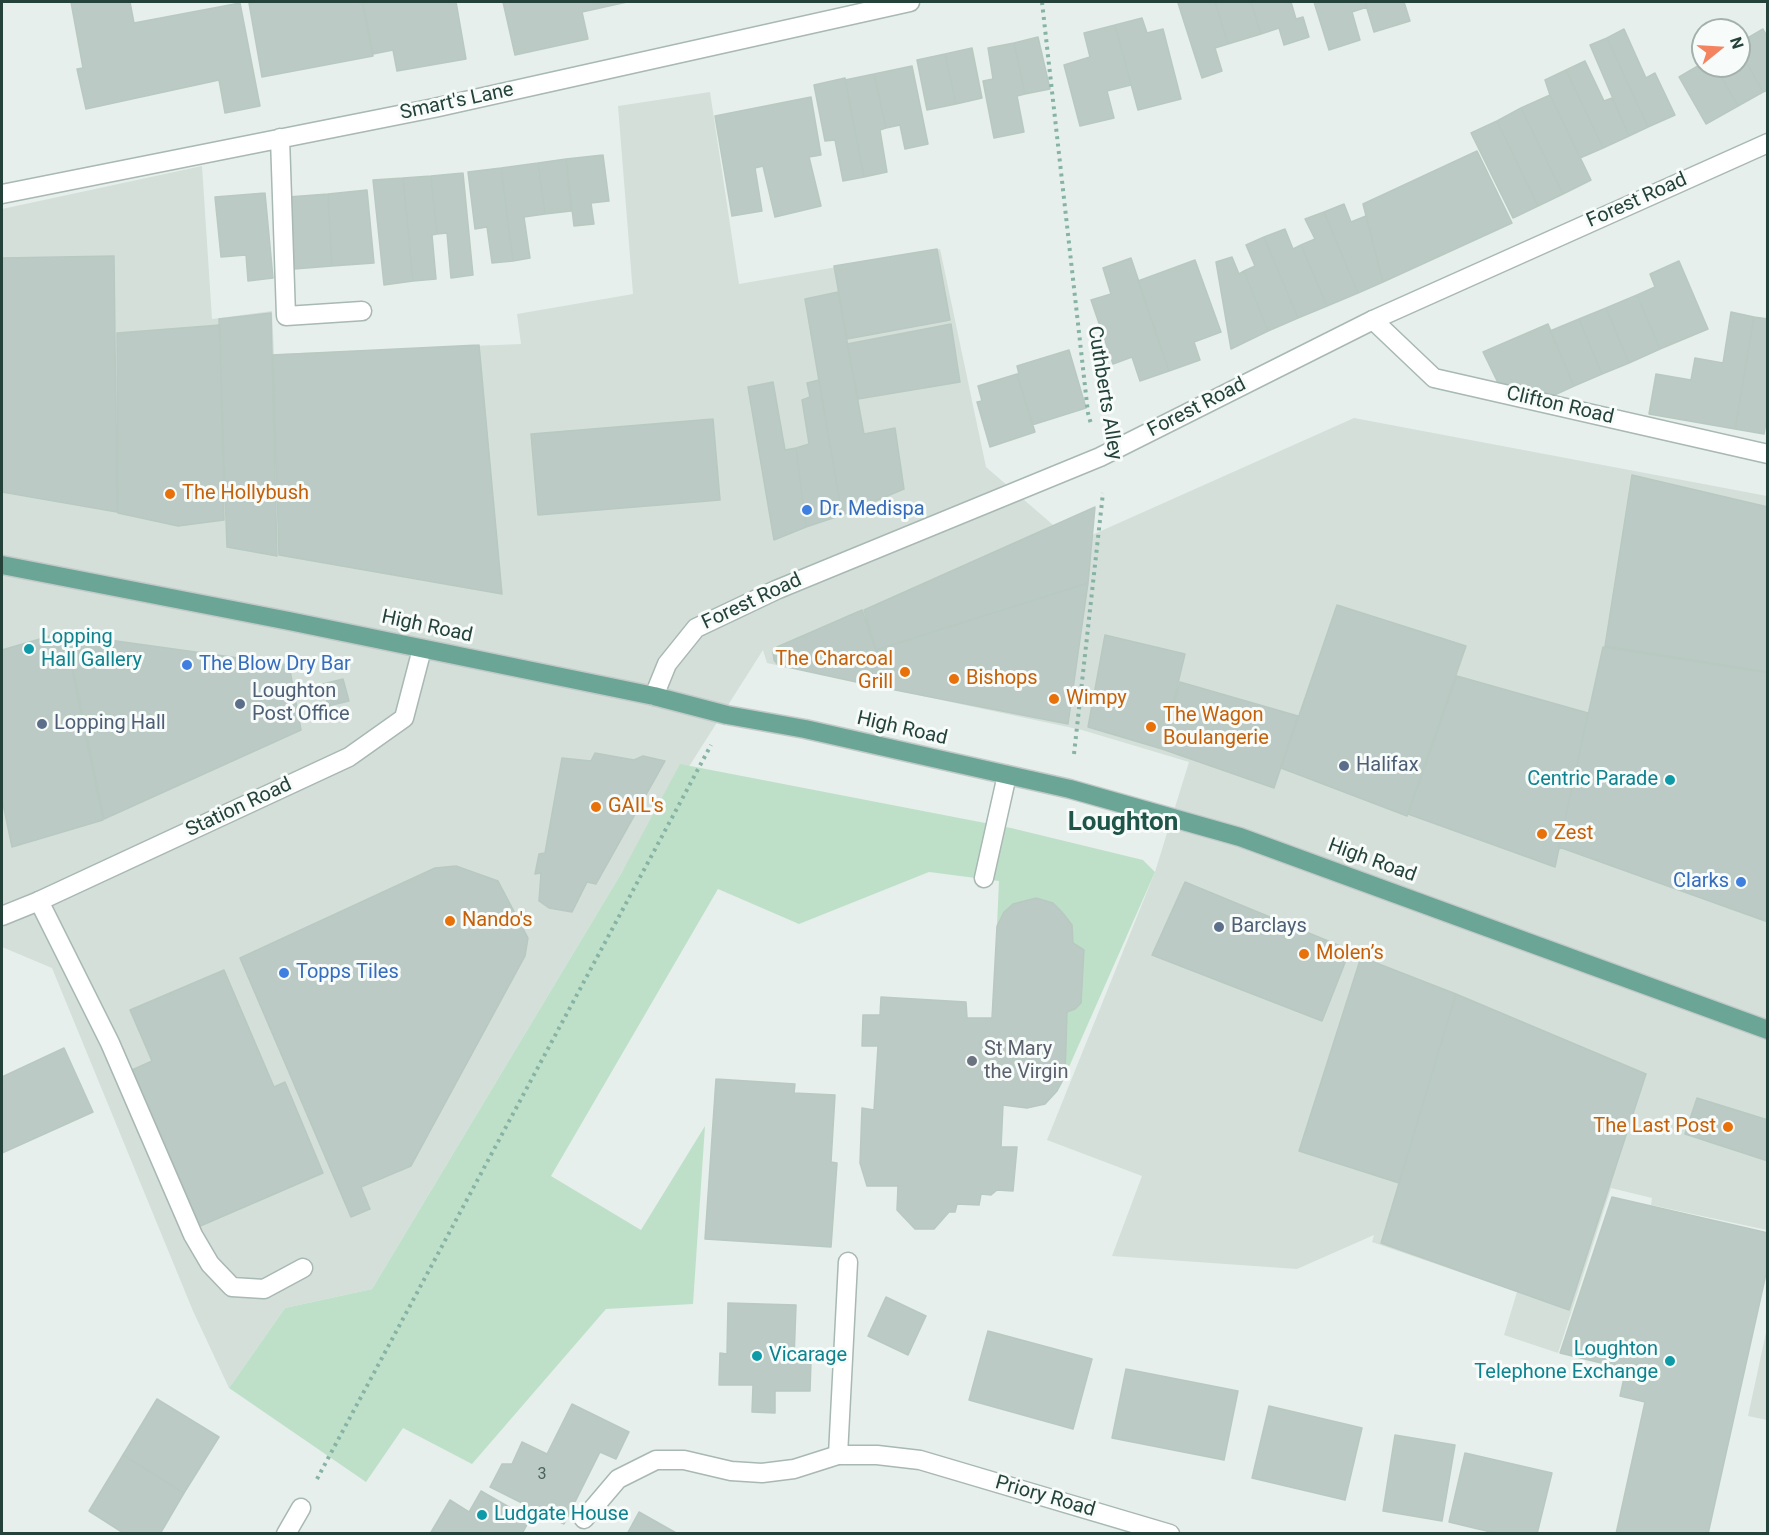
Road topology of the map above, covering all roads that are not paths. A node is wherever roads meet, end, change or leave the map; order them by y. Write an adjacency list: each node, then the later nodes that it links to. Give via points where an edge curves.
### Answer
1 (910, 2): 2 (street, Smart's Lane)
2 (860, 7): 3 (street, Smart's Lane, via 434,108)
3 (280, 138): 5 (street, Smart's Lane); 6 (street, via 286,315)
4 (1767, 143): 7 (street, Forest Road)
5 (2, 194)
6 (362, 311)
7 (1373, 320): 8 (street, Clifton Road, via 1434,378); 11 (street, Forest Road, via 1101,457 776,590 696,628 667,664)
8 (1767, 454)
9 (2, 565): 10 (main road, High Road)
10 (422, 649): 11 (main road, High Road); 14 (street, Station Road, via 404,718 349,757)
11 (654, 696): 12 (main road, High Road)
12 (1006, 775): 13 (street); 16 (main road, High Road, via 1240,837)
13 (984, 878)
14 (39, 901): 15 (street, Station Road); 18 (street, via 110,1043 193,1235 210,1264 232,1287 264,1289)
15 (2, 916)
16 (1767, 1030)
17 (848, 1262): 19 (street)
18 (303, 1268)
19 (838, 1455): 21 (street, Priory Road, via 794,1469 762,1473 731,1471 684,1460 656,1460 618,1479); 23 (street, Priory Road, via 920,1460)
20 (301, 1508): 22 (street)
21 (584, 1519)
22 (286, 1533)
23 (1170, 1533)

